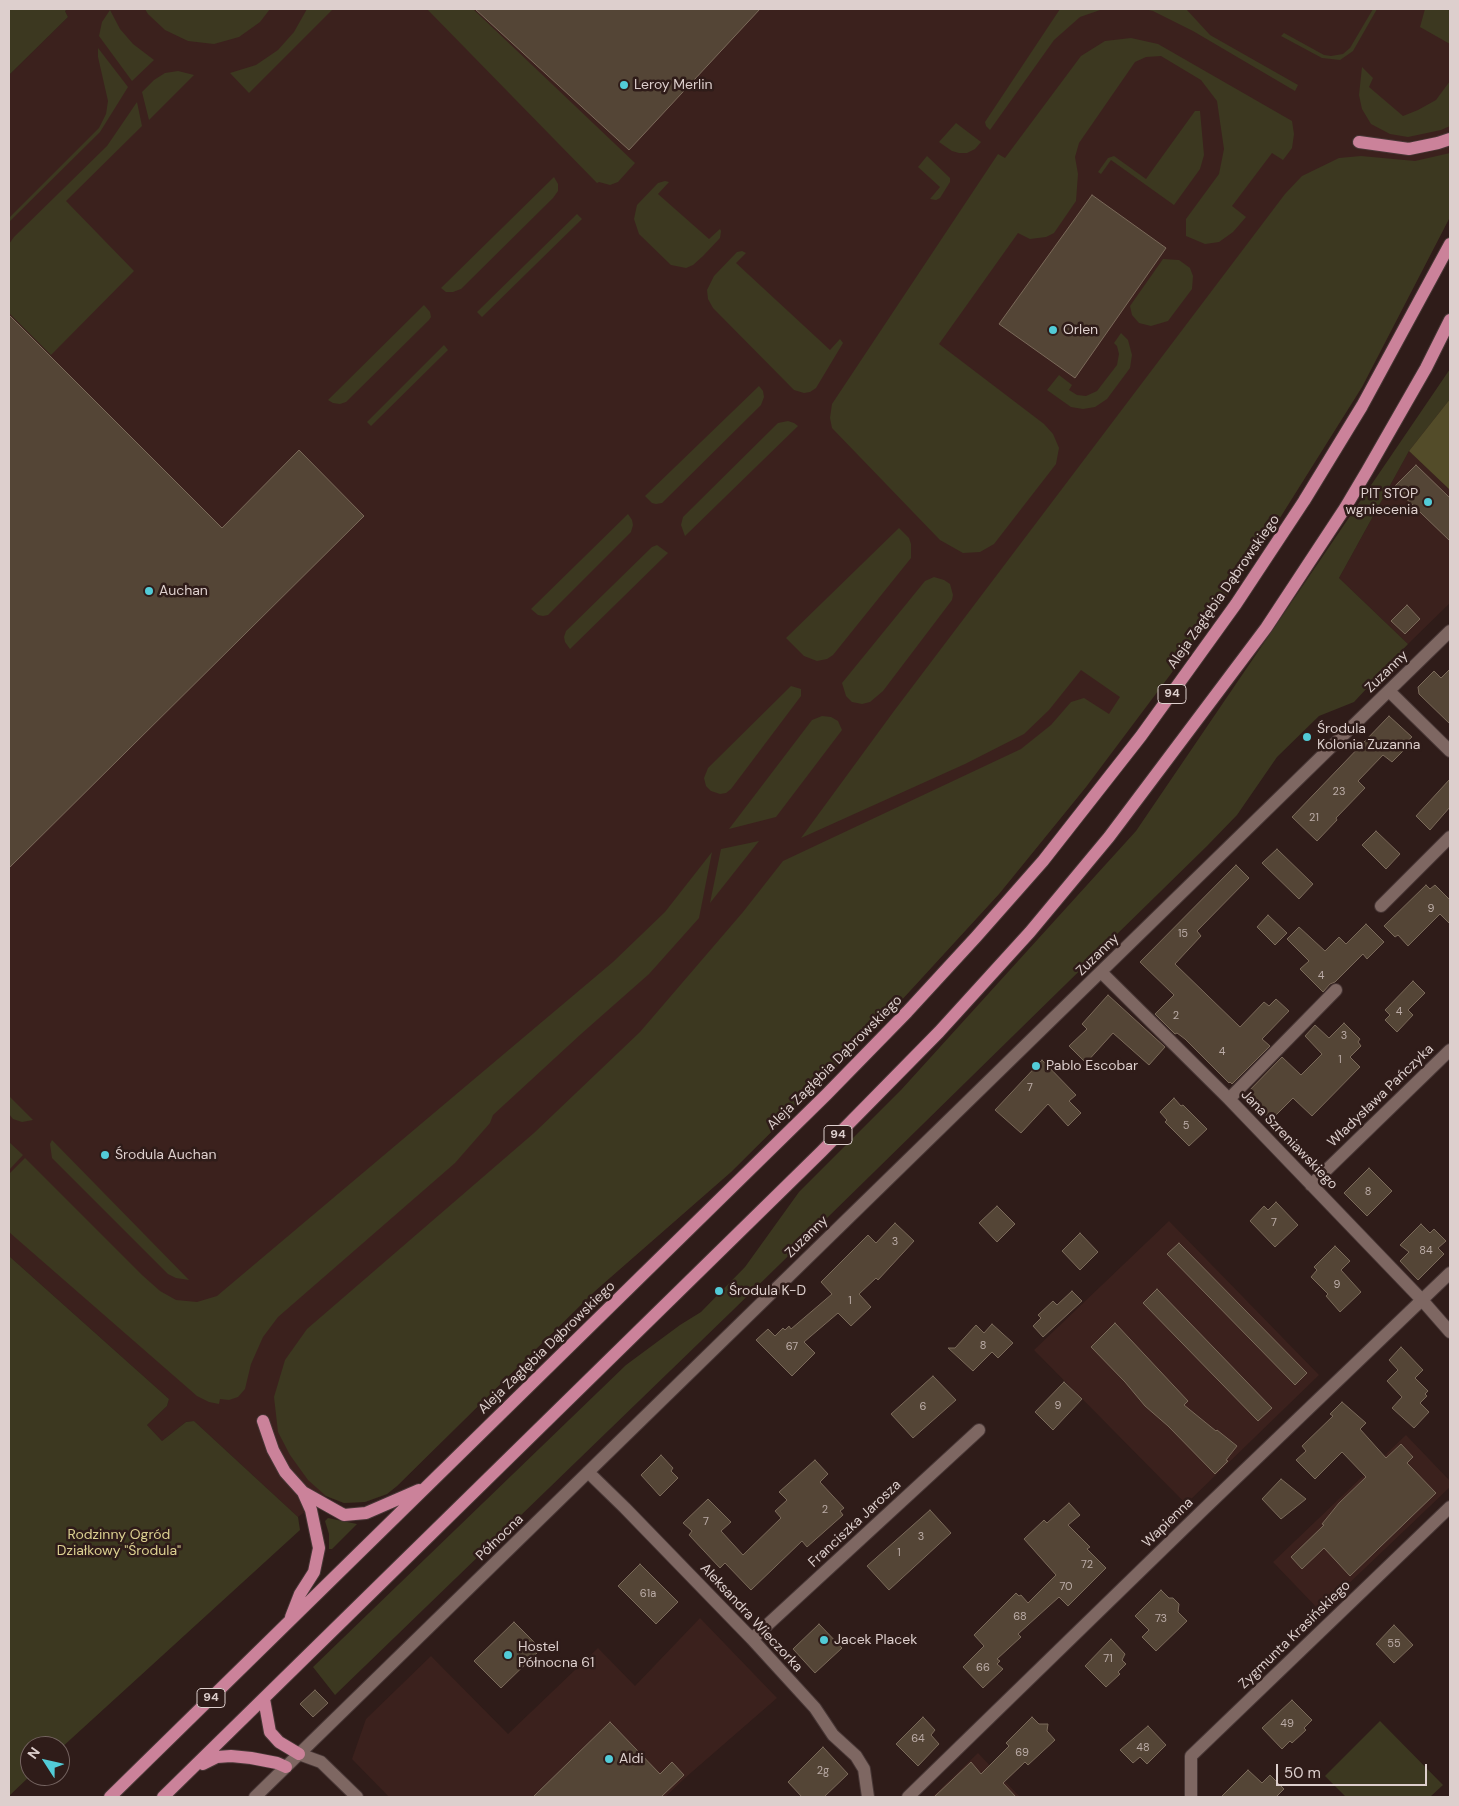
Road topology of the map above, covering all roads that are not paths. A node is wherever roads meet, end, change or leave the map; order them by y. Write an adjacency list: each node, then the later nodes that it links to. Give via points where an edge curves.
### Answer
1 (1450, 139): 2 (main road, via 1409,149)
2 (1360, 142)
3 (1450, 244): 24 (main road, Aleja Zagłębia Dąbrowskiego / 94, via 1362,406 1236,604 1141,736 1043,861 926,992 826,1095)
4 (1450, 320): 6 (main road, 94)
5 (1450, 333): 6 (main road)
6 (1426, 368): 29 (main road, 94, via 1345,508 1266,628 1109,837 1030,932 827,1146)
7 (1450, 631): 8 (street, Zuzanny)
8 (1389, 691): 9 (street); 12 (street, Zuzanny)
9 (1450, 751)
10 (1450, 838): 11 (street)
11 (1381, 906)
12 (1102, 972): 15 (street, Jana Szreniawskiego); 18 (street, Zuzanny)
13 (1336, 990): 15 (street)
14 (1450, 1050): 16 (street, Władysława Pańczyka)
15 (1229, 1099): 16 (street, Jana Szreniawskiego)
16 (1311, 1185): 19 (street, Jana Szreniawskiego)
17 (1450, 1273): 19 (street, Wapienna)
18 (765, 1300): 23 (street, Północna)
19 (1422, 1300): 20 (street, Jana Szreniawskiego); 38 (street, Wapienna)
20 (1450, 1332)
21 (263, 1421): 25 (main road, via 285,1472)
22 (979, 1430): 28 (street, Franciszka Jarosza)
23 (588, 1472): 28 (street, Aleksandra Wieczorka); 30 (street, Północna)
24 (426, 1487): 25 (main road, via 366,1513 344,1514); 27 (main road, Aleja Zagłębia Dąbrowskiego / 94)
25 (303, 1492): 27 (main road, via 311,1510 319,1548 314,1572 300,1594)
26 (1450, 1506): 39 (street, Zygmunta Krasińskiego, via 1191,1756)
27 (289, 1622): 33 (main road, Aleja Zagłębia Dąbrowskiego / 94)
28 (752, 1639): 37 (street, Aleksandra Wieczorka, via 815,1708 833,1735 856,1756 864,1770)
29 (264, 1699): 30 (main road, via 270,1732); 32 (main road, 94)
30 (298, 1754): 31 (street, Północna); 36 (street, via 321,1762)
31 (286, 1767): 32 (main road, via 231,1756 217,1757); 35 (street, Północna)
32 (190, 1771): 34 (main road, 94)
33 (110, 1797)
34 (163, 1797)
35 (255, 1797)
36 (357, 1797)
37 (868, 1797)
38 (908, 1797)
39 (1191, 1797)

